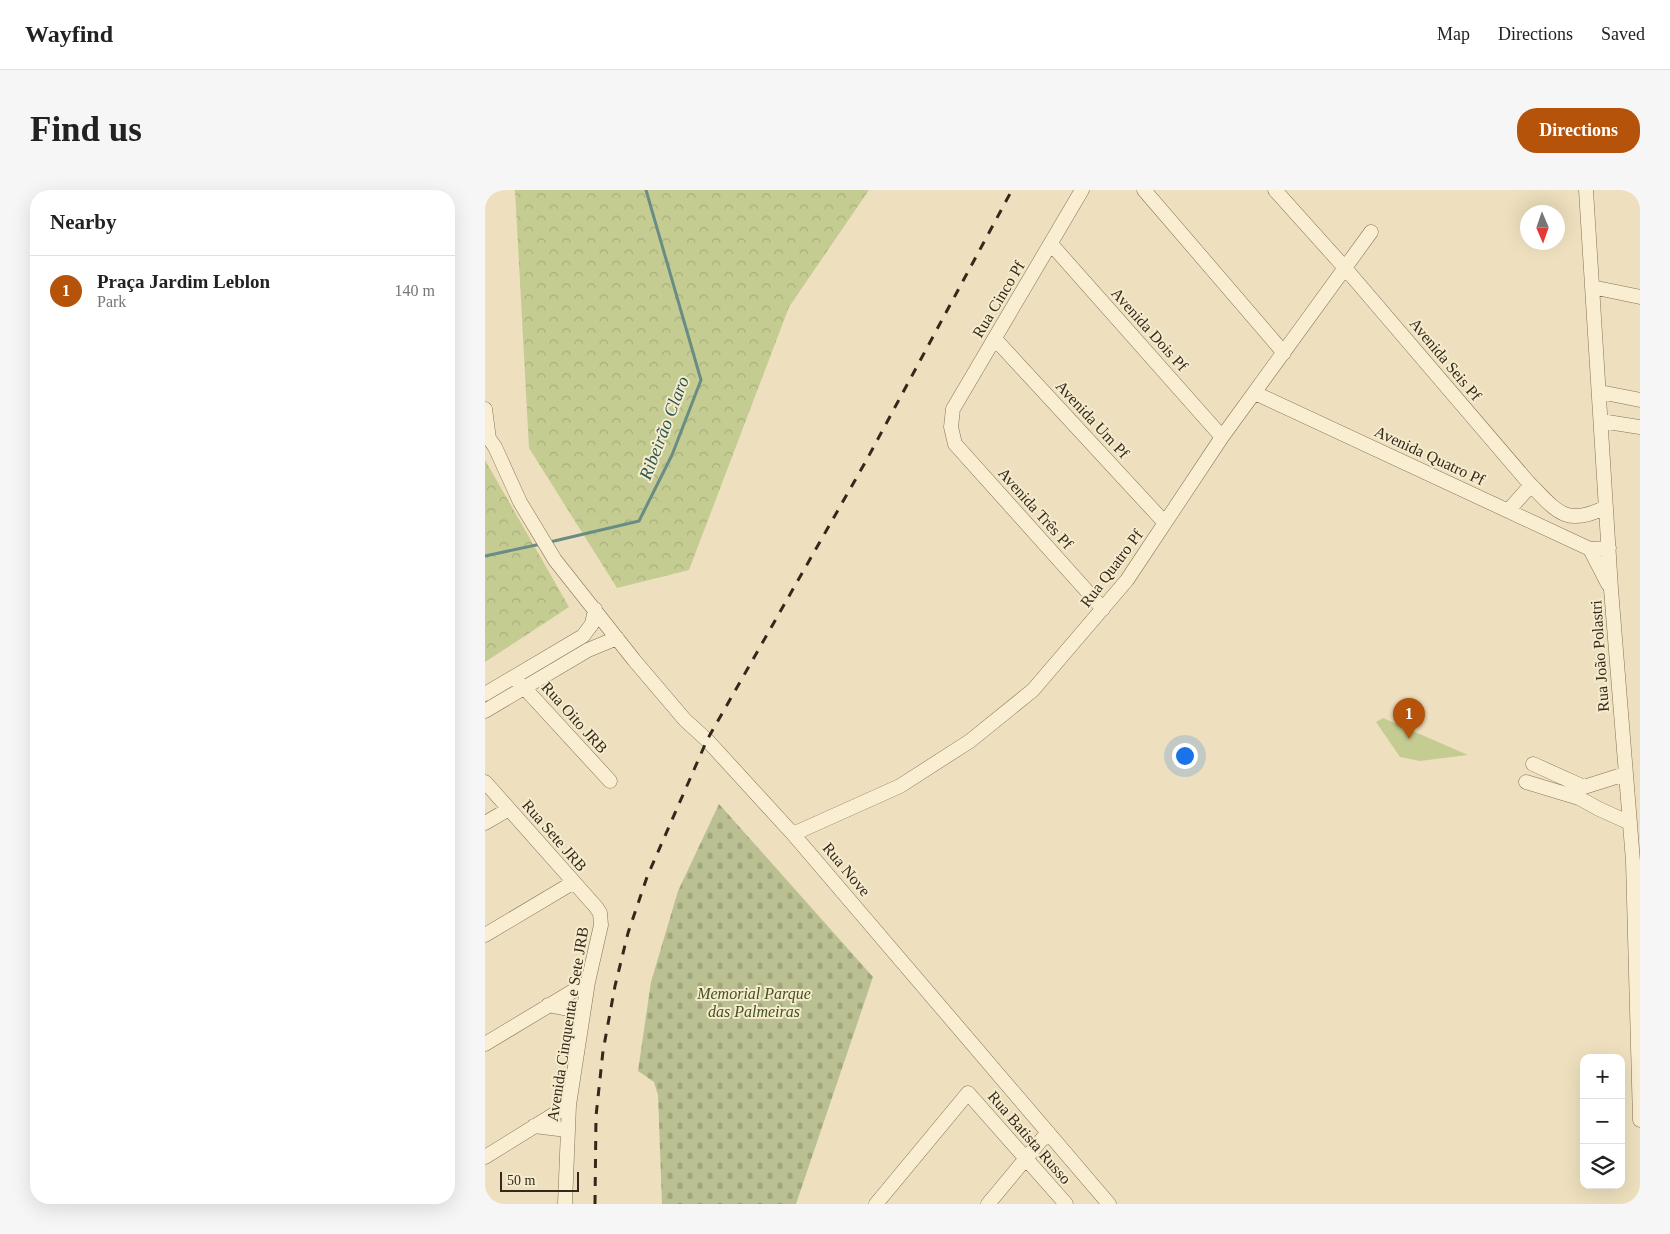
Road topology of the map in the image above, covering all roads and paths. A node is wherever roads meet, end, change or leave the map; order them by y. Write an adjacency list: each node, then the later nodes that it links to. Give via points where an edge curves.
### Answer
1 (1082, 190): 6 (street, Rua Cinco Pf)
2 (1144, 190): 11 (street)
3 (1275, 190): 7 (street, Avenida Seis Pf)
4 (1586, 190): 8 (street, Rua João Polastri)
5 (1371, 232): 7 (street, Rua Quatro Pf)
6 (1051, 244): 10 (street, Rua Cinco Pf); 20 (street, Avenida Dois Pf)
7 (1345, 268): 11 (street, Rua Quatro Pf); 21 (street, Avenida Seis Pf)
8 (1592, 287): 9 (street); 12 (street, Rua João Polastri)
9 (1640, 296)
10 (995, 339): 17 (street, Rua Cinco Pf, via 953,409); 25 (street, Avenida Um Pf)
11 (1284, 353): 13 (street, Rua Quatro Pf)
12 (1600, 392): 14 (street); 16 (street, Rua João Polastri)
13 (1255, 393): 20 (street, Rua Quatro Pf); 24 (street, Avenida Quatro Pf)
14 (1640, 400)
15 (485, 409): 19 (street)
16 (1601, 421): 18 (street); 23 (street, Rua João Polastri)
17 (951, 427): 31 (street, Avenida Três Pf, via 955,444)
18 (1640, 428)
19 (487, 436): 30 (street, Rua Nove, via 536,531)
20 (1222, 437): 25 (street, Rua Quatro Pf)
21 (1531, 485): 22 (street, Avenida Seis Pf); 24 (street)
22 (1550, 505): 23 (street, Avenida Seis Pf, via 1573,518); 26 (street)
23 (1606, 507): 27 (street, Rua João Polastri)
24 (1508, 511): 26 (street, Avenida Quatro Pf)
25 (1165, 523): 31 (street, Rua Quatro Pf, via 1127,580)
26 (1533, 523): 28 (street, Avenida Quatro Pf)
27 (1609, 548): 28 (street, Avenida Quatro Pf); 29 (street, Rua João Polastri)
28 (1590, 549): 29 (street)
29 (1611, 590): 38 (street, Rua João Polastri)
30 (595, 609): 32 (street, Rua Nove); 33 (street, via 592,624 583,636)
31 (1103, 609): 46 (street, Rua Quatro Pf, via 1033,690 970,741 900,786)
32 (617, 638): 34 (street, via 588,650); 46 (street, Rua Nove, via 685,720)
33 (515, 676): 34 (street, Rua Oito JRB); 35 (street)
34 (525, 688): 36 (street); 39 (street, Rua Oito JRB)
35 (485, 694)
36 (485, 711)
37 (1533, 764): 42 (street)
38 (1625, 774): 42 (street); 45 (street, Rua João Polastri)
39 (610, 781)
40 (485, 782): 43 (street, Rua Sete JRB)
41 (1526, 782): 42 (street)
42 (1581, 792): 45 (street, via 1599,809)
43 (509, 809): 44 (street); 47 (street, Rua Sete JRB)
44 (485, 823)
45 (1630, 823): 55 (street, Rua João Polastri)
46 (793, 834): 58 (street, Rua Nove)
47 (573, 882): 48 (street, Rua Sete JRB); 49 (street)
48 (599, 910): 50 (street, Avenida Cinquenta e Sete JRB, via 601,925)
49 (485, 935)
50 (588, 982): 51 (street); 52 (street, Avenida Cinquenta e Sete JRB)
51 (547, 1005): 52 (street); 53 (street)
52 (583, 1012): 54 (street, Avenida Cinquenta e Sete JRB)
53 (485, 1044)
54 (569, 1105): 56 (street); 57 (street, Avenida Cinquenta e Sete JRB)
55 (1640, 1120)
56 (534, 1126): 57 (street); 59 (street)
57 (567, 1130): 61 (street, Avenida Cinquenta e Sete JRB)
58 (1048, 1132): 60 (street); 65 (street, Rua Nove)
59 (485, 1157)
60 (1026, 1159): 62 (street, Rua Batista Russo, via 968,1093); 63 (street); 64 (street, Rua Batista Russo)
61 (565, 1204)
62 (876, 1204)
63 (988, 1204)
64 (1066, 1204)
65 (1109, 1204)

